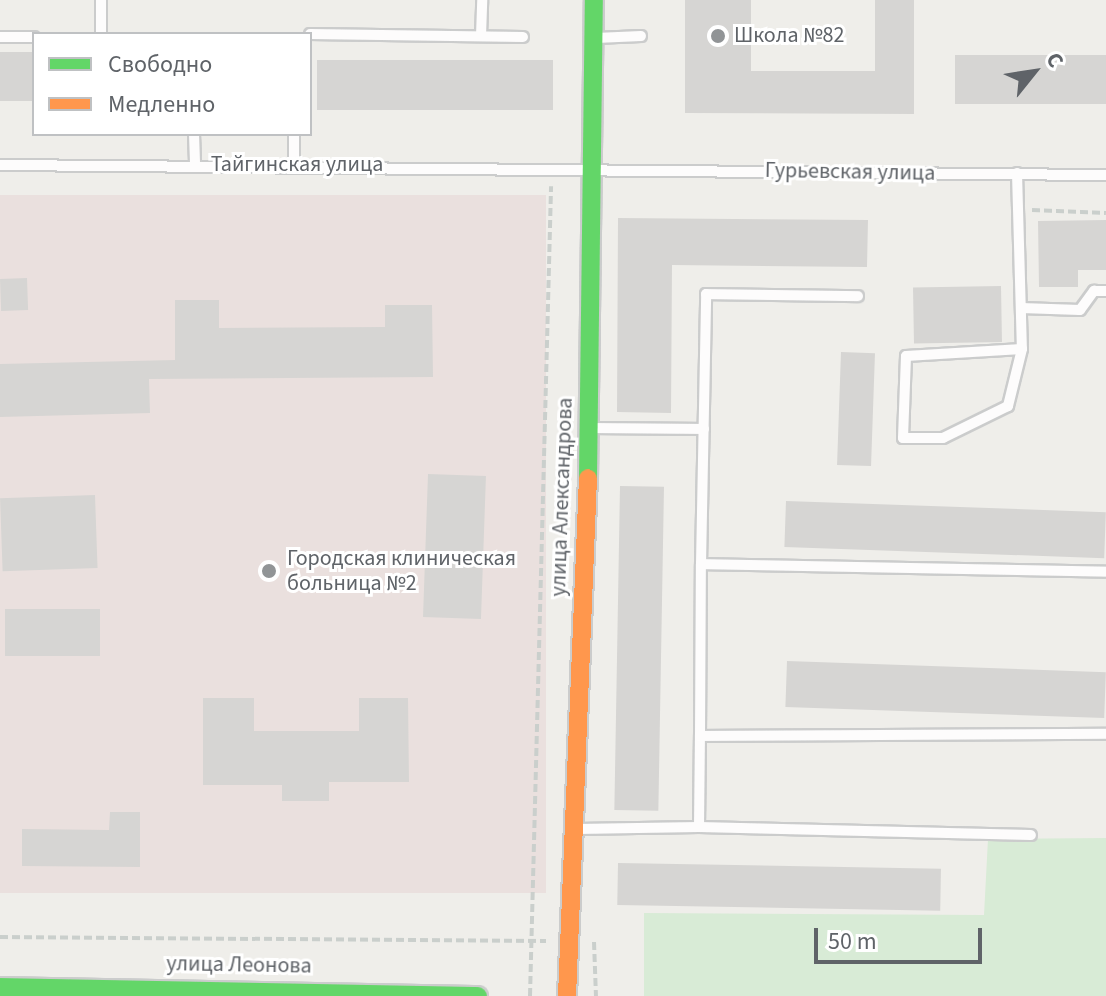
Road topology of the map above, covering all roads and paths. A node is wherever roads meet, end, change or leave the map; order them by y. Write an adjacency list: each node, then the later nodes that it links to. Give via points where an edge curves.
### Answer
1 (101, 0): 4 (lane)
2 (482, 0): 6 (lane)
3 (594, 0): 11 (street, улица Александрова)
4 (101, 32)
5 (312, 34): 6 (lane)
6 (481, 36): 10 (lane)
7 (641, 36): 11 (lane)
8 (0, 37): 9 (lane)
9 (32, 37)
10 (523, 37)
11 (594, 38): 18 (street, улица Александрова)
12 (194, 136): 15 (lane)
13 (294, 136): 14 (lane)
14 (294, 163): 15 (lane, Тайгинская улица); 17 (lane, Тайгинская улица)
15 (195, 164): 16 (lane, Тайгинская улица)
16 (0, 165)
17 (551, 168): 18 (lane, Тайгинская улица); 37 (path)
18 (593, 169): 19 (lane, Гурьевская улица); 27 (street, улица Александрова)
19 (1017, 173): 20 (lane, Гурьевская улица); 21 (lane)
20 (1106, 175)
21 (1018, 209): 22 (path); 25 (lane)
22 (1106, 213)
23 (1106, 291): 25 (lane, via 1094,291 1080,310)
24 (858, 296): 28 (lane, via 706,294)
25 (1021, 308): 26 (lane)
26 (1022, 349): 26 (lane, via 1008,406 943,438 903,438 906,356)
27 (590, 428): 28 (lane); 34 (street, улица Александрова)
28 (704, 429): 29 (lane)
29 (701, 564): 30 (lane); 32 (lane)
30 (1106, 572)
31 (1106, 734): 32 (lane)
32 (700, 736): 33 (lane)
33 (699, 827): 34 (lane); 35 (lane)
34 (571, 829): 43 (street, улица Александрова)
35 (1031, 835)
36 (0, 937): 37 (path)
37 (530, 942): 42 (path)
38 (597, 943): 44 (path)
39 (0, 987): 40 (street, улица Леонова)
40 (225, 992): 41 (street, улица Леонова)
41 (478, 996)
42 (530, 996)
43 (567, 996)
44 (596, 996)

